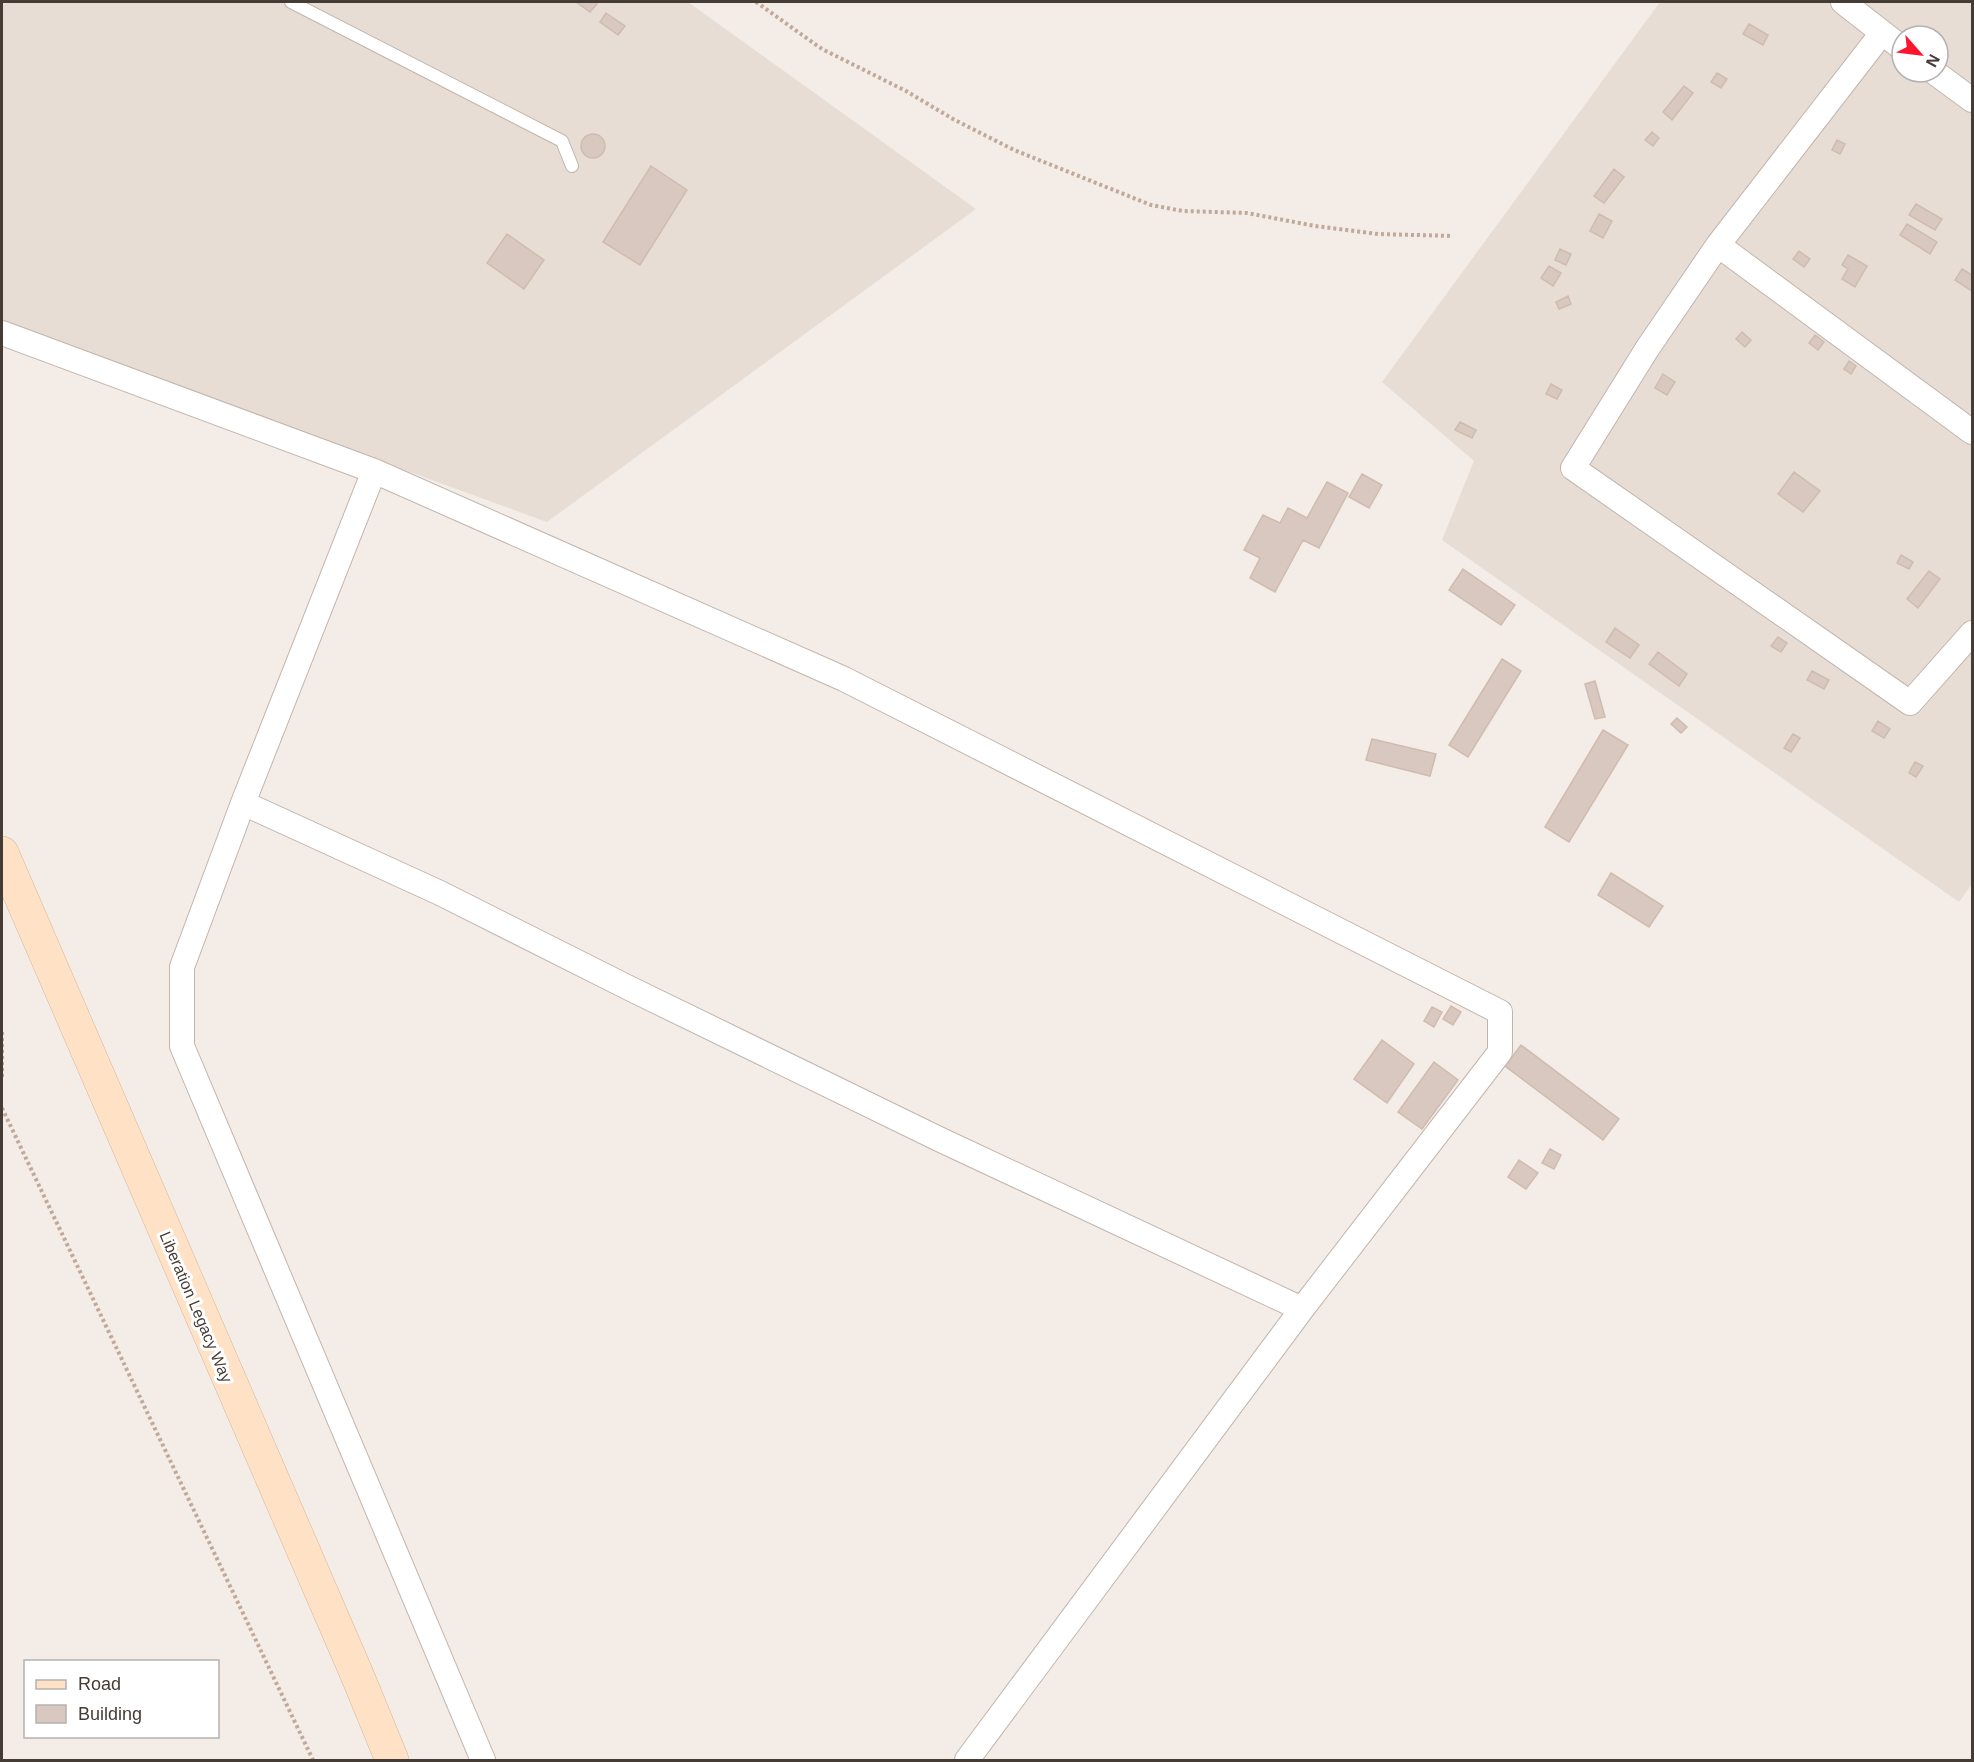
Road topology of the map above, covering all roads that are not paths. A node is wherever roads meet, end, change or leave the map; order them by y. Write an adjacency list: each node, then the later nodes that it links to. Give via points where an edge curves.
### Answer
1 (291, 2): 7 (lane, via 562,141)
2 (1844, 2): 3 (street)
3 (1881, 33): 4 (street); 8 (street)
4 (1890, 39)
5 (1950, 84): 6 (street)
6 (1972, 100)
7 (572, 166)
8 (1718, 245): 10 (street); 12 (street, via 1647,349 1574,468 1910,703)
9 (2, 333): 11 (street)
10 (1972, 432)
11 (374, 471): 13 (street); 15 (street, via 844,678 1500,1011 1500,1052)
12 (1972, 633)
13 (243, 803): 15 (street, via 440,893 941,1140); 17 (street, via 182,967 182,1046)
14 (2, 853): 16 (main road, Liberation Legacy Way)
15 (1302, 1309): 18 (street)
16 (392, 1761)
17 (483, 1761)
18 (967, 1761)

